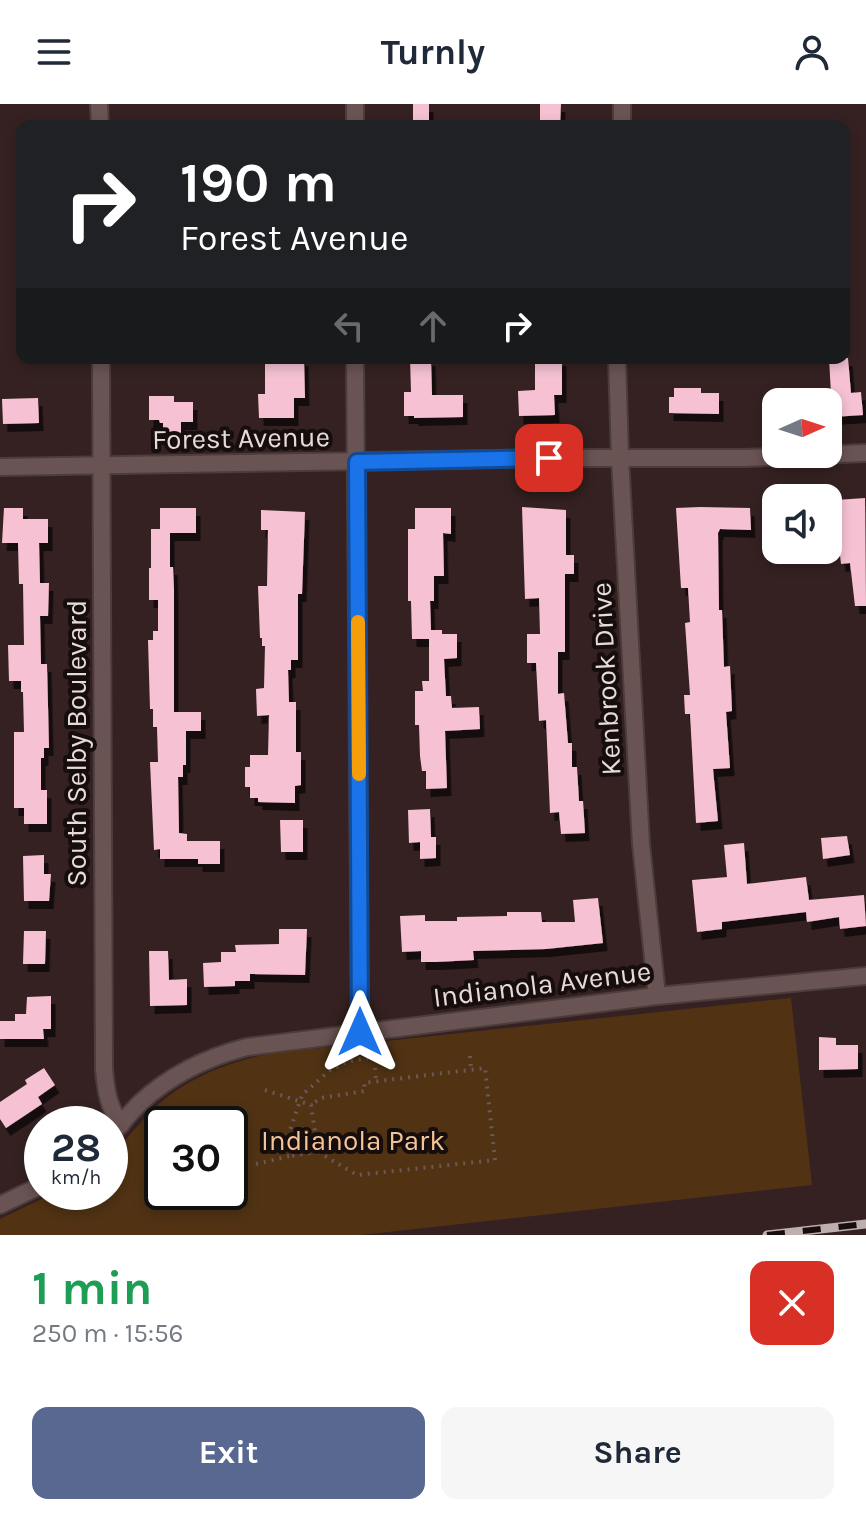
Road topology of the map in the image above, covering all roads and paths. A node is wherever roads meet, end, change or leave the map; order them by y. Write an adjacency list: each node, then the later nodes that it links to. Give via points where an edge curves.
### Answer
1 (101, 364): 8 (street, South Selby Boulevard)
2 (355, 364): 6 (street)
3 (617, 364): 5 (street, Kenbrook Drive)
4 (866, 453): 5 (street, Forest Avenue)
5 (620, 458): 6 (street, Forest Avenue); 10 (street, Kenbrook Drive, via 641,844)
6 (357, 462): 8 (street, Forest Avenue); 11 (street)
7 (0, 467): 8 (street, Forest Avenue)
8 (101, 467): 20 (street, South Selby Boulevard, via 104,1069)
9 (866, 976): 10 (street, Indianola Avenue)
10 (657, 996): 11 (street, Indianola Avenue)
11 (360, 1032): 21 (street, Indianola Avenue, via 219,1054 162,1085)
12 (470, 1056): 15 (path)
13 (368, 1058): 18 (path, via 329,1071)
14 (375, 1068): 16 (path)
15 (471, 1069): 16 (path); 22 (path, via 485,1068 495,1160 357,1175)
16 (376, 1081): 19 (path, via 364,1083 365,1091 321,1098)
17 (265, 1090): 18 (path)
18 (300, 1099): 19 (path); 23 (path, via 288,1136)
19 (311, 1105): 22 (path)
20 (110, 1106)
21 (128, 1117)
22 (318, 1152): 23 (path)
23 (290, 1156): 24 (path)
24 (256, 1164)
25 (24, 1194): 26 (street)
26 (0, 1205)

